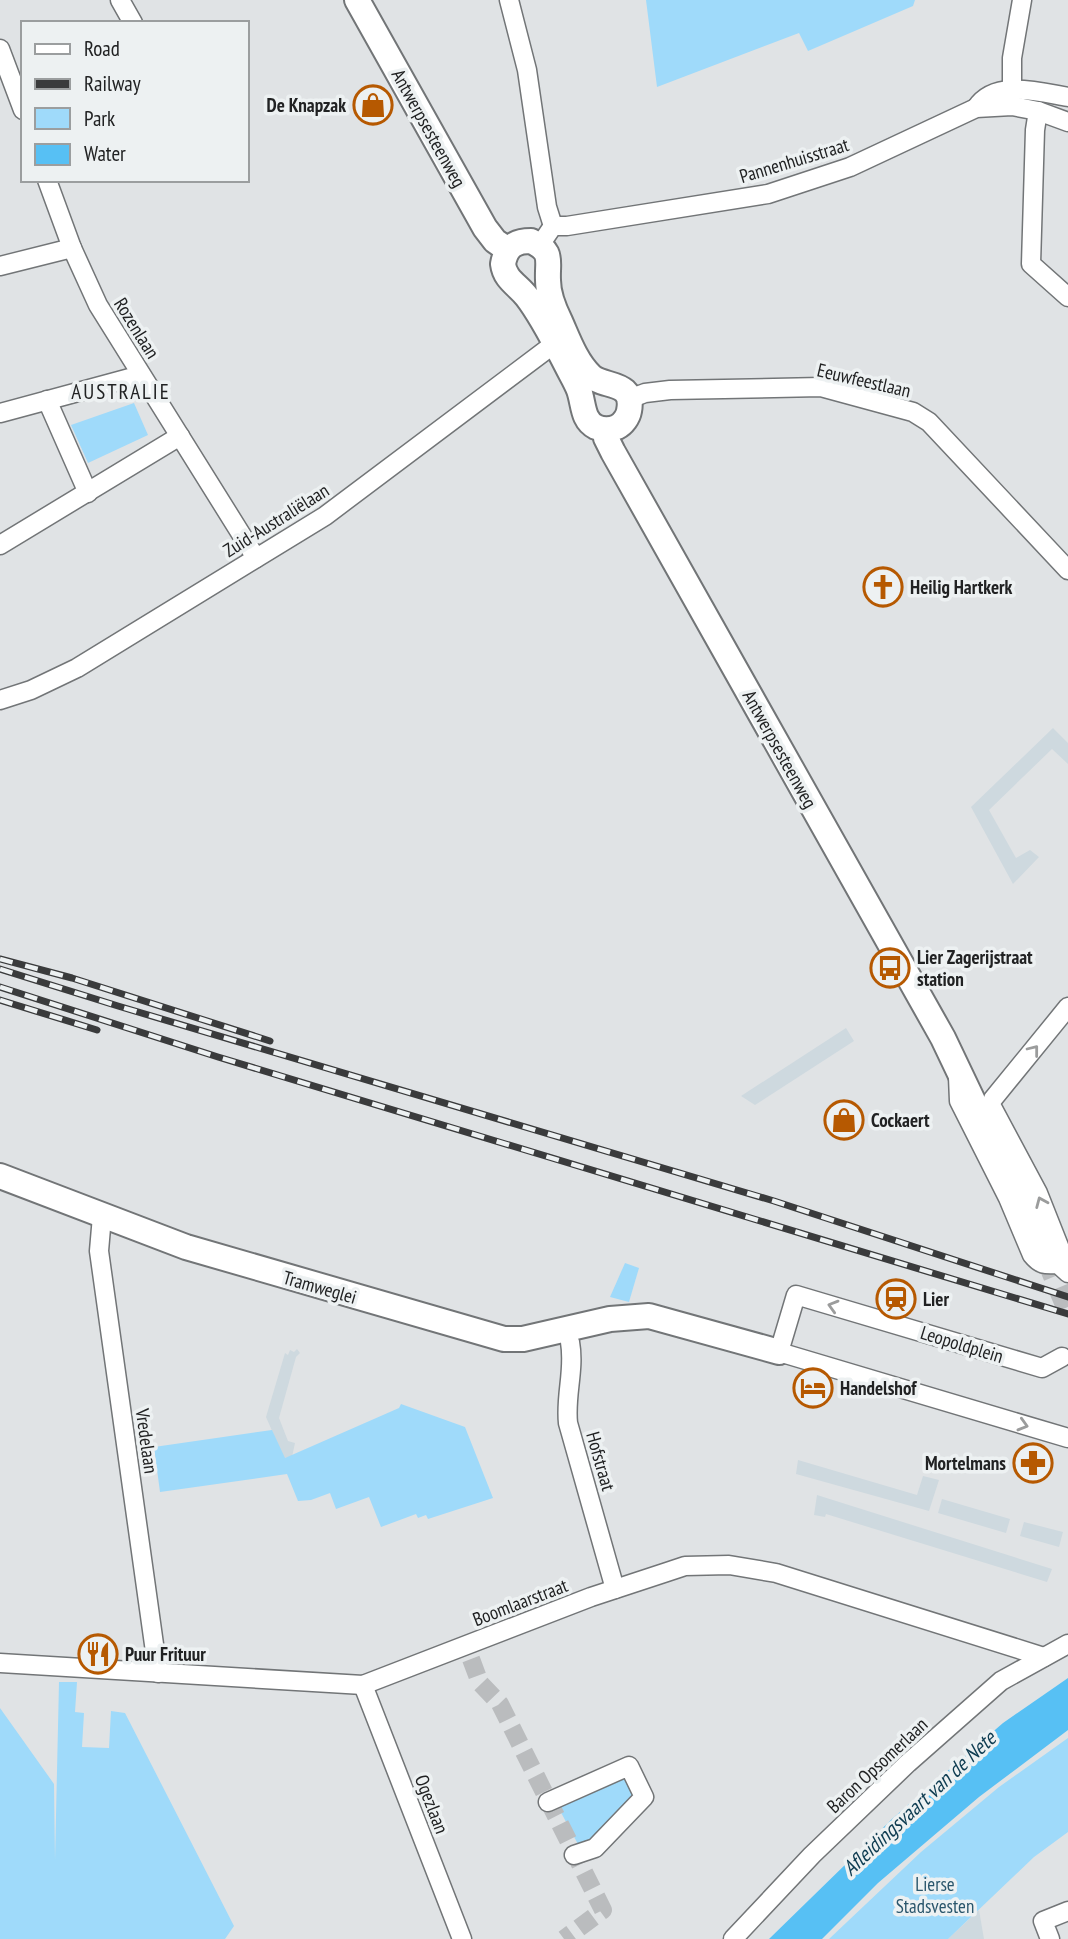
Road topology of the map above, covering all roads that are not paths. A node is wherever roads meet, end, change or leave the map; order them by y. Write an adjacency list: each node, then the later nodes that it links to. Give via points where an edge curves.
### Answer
1 (120, 0): 5 (street)
2 (357, 0): 16 (street, Antwerpsesteenweg, via 485,228)
3 (509, 0): 14 (street, via 527,70 548,207)
4 (1022, 0): 7 (street, via 1012,58)
5 (132, 21)
6 (0, 49): 9 (street)
7 (1012, 90): 8 (street, Pannenhuisstraat); 10 (street, Pannenhuisstraat, via 995,92)
8 (1068, 97)
9 (21, 105)
10 (976, 108): 11 (street, Pannenhuisstraat, via 1012,106); 14 (street, Pannenhuisstraat, via 850,167 768,194 567,226)
11 (1038, 111): 12 (street, Pannenhuisstraat); 18 (street, via 1031,264)
12 (1068, 122)
13 (48, 182): 15 (street, Rozenlaan)
14 (546, 236): 16 (street, via 519,242); 21 (street, via 550,293 580,363 593,379 616,384)
15 (72, 248): 17 (street); 20 (street, Rozenlaan, via 97,305)
16 (508, 250): 19 (street, Antwerpsesteenweg, via 503,264 506,276 527,298)
17 (0, 266)
18 (1068, 297)
19 (554, 344): 24 (street, Antwerpsesteenweg, via 579,389 585,416); 28 (street, Zuid-Australiëlaan, via 350,498)
20 (141, 375): 22 (street); 25 (street, Rozenlaan)
21 (629, 399): 24 (street, via 625,420); 29 (street, Eeuwfeestlaan, via 670,390 821,387 913,412 929,422)
22 (47, 400): 23 (street); 26 (street)
23 (0, 413)
24 (605, 430): 34 (street, Antwerpsesteenweg, via 613,452 929,1013)
25 (180, 436): 26 (street); 28 (street, Rozenlaan)
26 (88, 492): 27 (street)
27 (0, 545)
28 (256, 558): 30 (street, Zuid-Australiëlaan, via 77,667)
29 (1068, 570)
30 (0, 700)
31 (1068, 1007): 34 (street, Antwerpsesteenweg, one-way to 31, via 1061,1251 1038,1194 991,1105)
32 (0, 1176): 33 (street, Tramweglei)
33 (102, 1216): 36 (street, Tramweglei, via 187,1247 505,1339 610,1319 649,1317); 43 (street, Vredelaan, via 99,1251)
34 (1060, 1266)
35 (570, 1342): 39 (street, Hofstraat, via 568,1423)
36 (779, 1352): 37 (street, Leopoldplein, one-way to 36, via 1042,1368 796,1295); 38 (street, one-way to 38)
37 (1066, 1356)
38 (1068, 1438)
39 (615, 1589): 41 (street, Boomlaarstraat, via 685,1566 729,1565 776,1573); 44 (street, Boomlaarstraat, via 468,1652)
40 (1068, 1644): 41 (street, Baron Opsomerlaan)
41 (1044, 1657): 49 (street, Baron Opsomerlaan, via 1001,1681 908,1763)
42 (0, 1663): 43 (street, Boomlaarstraat)
43 (158, 1673): 44 (street, Boomlaarstraat)
44 (363, 1685): 48 (street, Ogezlaan)
45 (548, 1802): 46 (street, via 629,1766 644,1797 595,1847)
46 (574, 1855)
47 (1068, 1911): 50 (street, via 1043,1921)
48 (462, 1939)
49 (733, 1939)
50 (1051, 1939)

